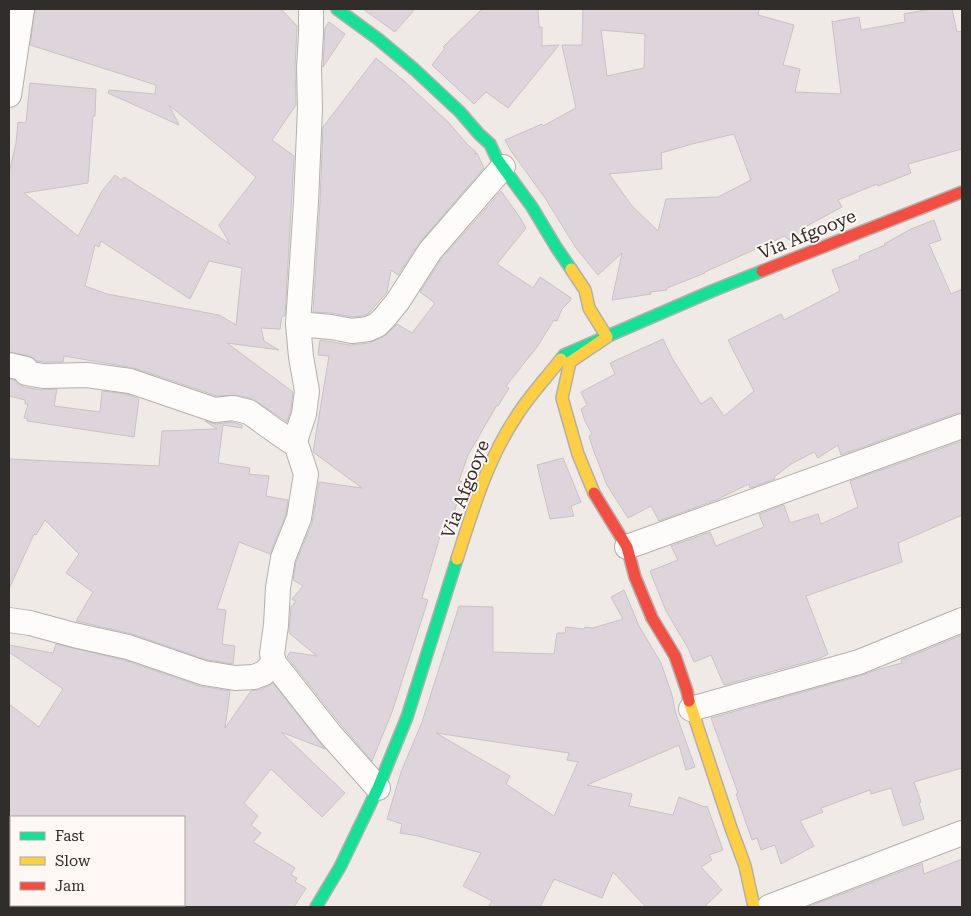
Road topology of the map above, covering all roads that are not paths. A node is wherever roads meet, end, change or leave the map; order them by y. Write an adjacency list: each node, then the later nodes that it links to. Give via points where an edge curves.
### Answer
1 (22, 9): 4 (street)
2 (311, 9): 7 (street, via 310,108)
3 (337, 9): 5 (street, via 414,69 460,112 490,144)
4 (9, 96)
5 (503, 167): 7 (street, via 430,252 398,301 377,325 352,331); 8 (street, via 585,290 589,308)
6 (962, 192): 8 (street, Via Afgooye, via 712,291)
7 (298, 324): 11 (street, via 307,391)
8 (607, 337): 12 (street, via 570,362 562,398 593,492); 17 (street, Via Afgooye, via 564,355 516,416 492,459 407,717)
9 (9, 365): 11 (street, via 42,376 88,375 130,381 215,410 233,408 249,412)
10 (962, 426): 12 (street)
11 (295, 441): 15 (street, via 306,474 299,518 283,558 272,654)
12 (627, 547): 16 (street, via 652,618 675,656)
13 (9, 620): 15 (street, via 128,647 204,672 235,678 254,676)
14 (962, 620): 16 (street, via 859,662)
15 (274, 663): 17 (street)
16 (691, 709): 20 (street, via 745,866)
17 (378, 788): 19 (street, Via Afgooye)
18 (962, 832): 21 (street)
19 (316, 907)
20 (754, 907)
21 (769, 907)

